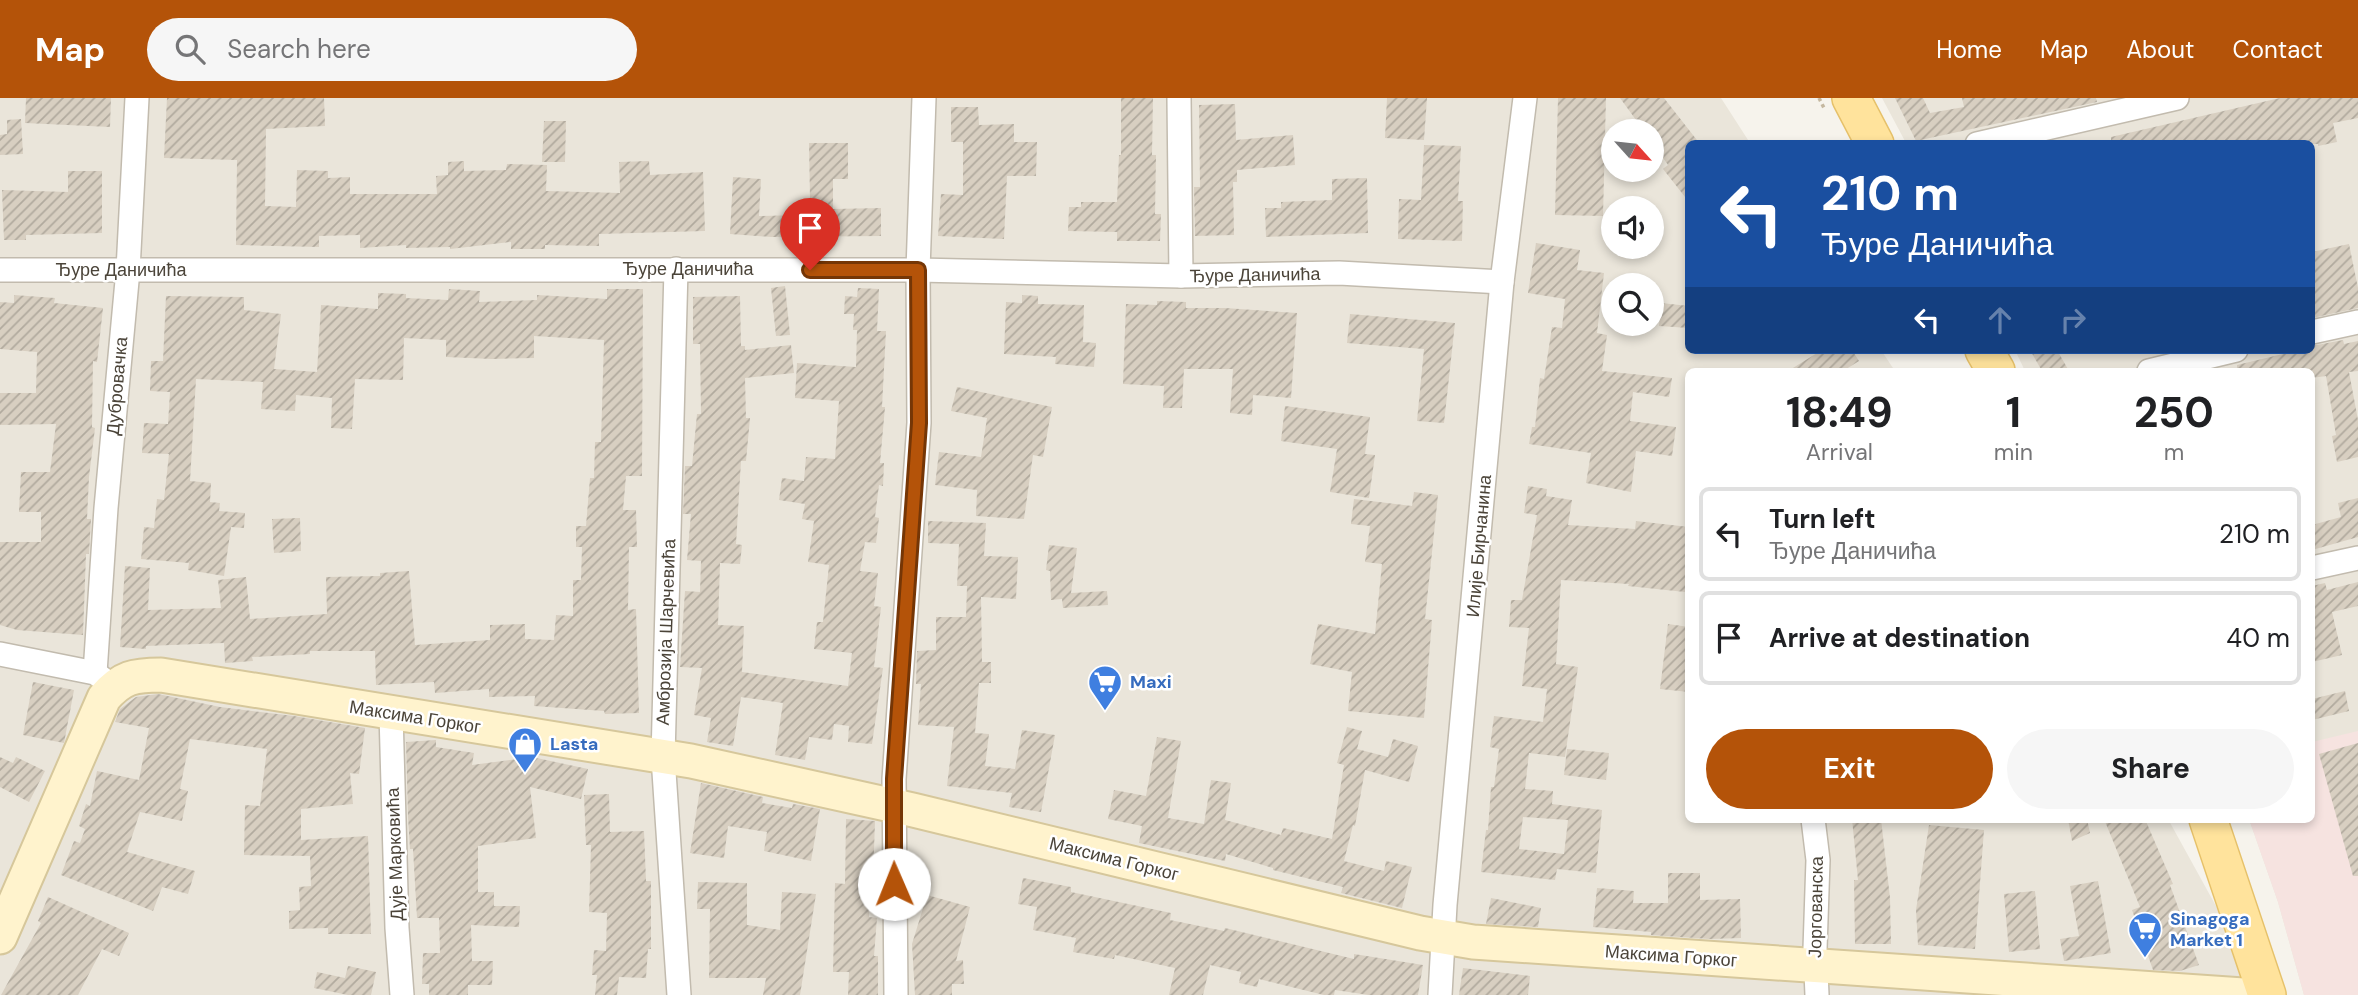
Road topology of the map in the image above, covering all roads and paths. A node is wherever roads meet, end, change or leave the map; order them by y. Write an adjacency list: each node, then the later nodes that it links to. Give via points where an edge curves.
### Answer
1 (137, 98): 11 (street, Дубровачка)
2 (924, 98): 12 (street)
3 (1179, 98): 13 (street)
4 (1525, 98): 14 (street, Илије Бирчанина)
5 (1851, 98): 7 (main road)
6 (2177, 98): 8 (street)
7 (1873, 140)
8 (1993, 140)
9 (676, 269): 11 (street, Ђуре Даничића); 12 (street, Ђуре Даничића); 24 (street, Амброзија Шарчевића)
10 (0, 270): 11 (street, Ђуре Даничића)
11 (128, 270): 22 (street, Дубровачка, via 106,508)
12 (918, 270): 13 (street, Ђуре Даничића); 25 (street, via 919,423)
13 (1181, 276): 14 (street, Ђуре Даничића, via 1339,273)
14 (1502, 282): 29 (street, Илије Бирчанина)
15 (2358, 321): 16 (street)
16 (2315, 331)
17 (2219, 354): 18 (street)
18 (2161, 368)
19 (2358, 558): 20 (street)
20 (2315, 567)
21 (0, 654): 22 (street, Максима Горког)
22 (105, 680): 23 (street, Максима Горког, via 161,675); 28 (street, Дубровачка, via 104,698)
23 (391, 713): 24 (street, Максима Горког); 31 (street, Дује Марковића)
24 (663, 757): 25 (street, Максима Горког); 32 (street, Амброзија Шарчевића)
25 (893, 805): 29 (street, Максима Горког); 33 (street)
26 (1813, 823): 30 (street, Јоргованска, via 1818,860)
27 (2209, 823): 36 (main road)
28 (0, 937)
29 (1443, 937): 30 (street, Максима Горког); 34 (street, Илије Бирчанина)
30 (1816, 980): 35 (street, Максима Горког)
31 (402, 995)
32 (679, 995)
33 (896, 995)
34 (1440, 995)
35 (2243, 995)
36 (2267, 995)

